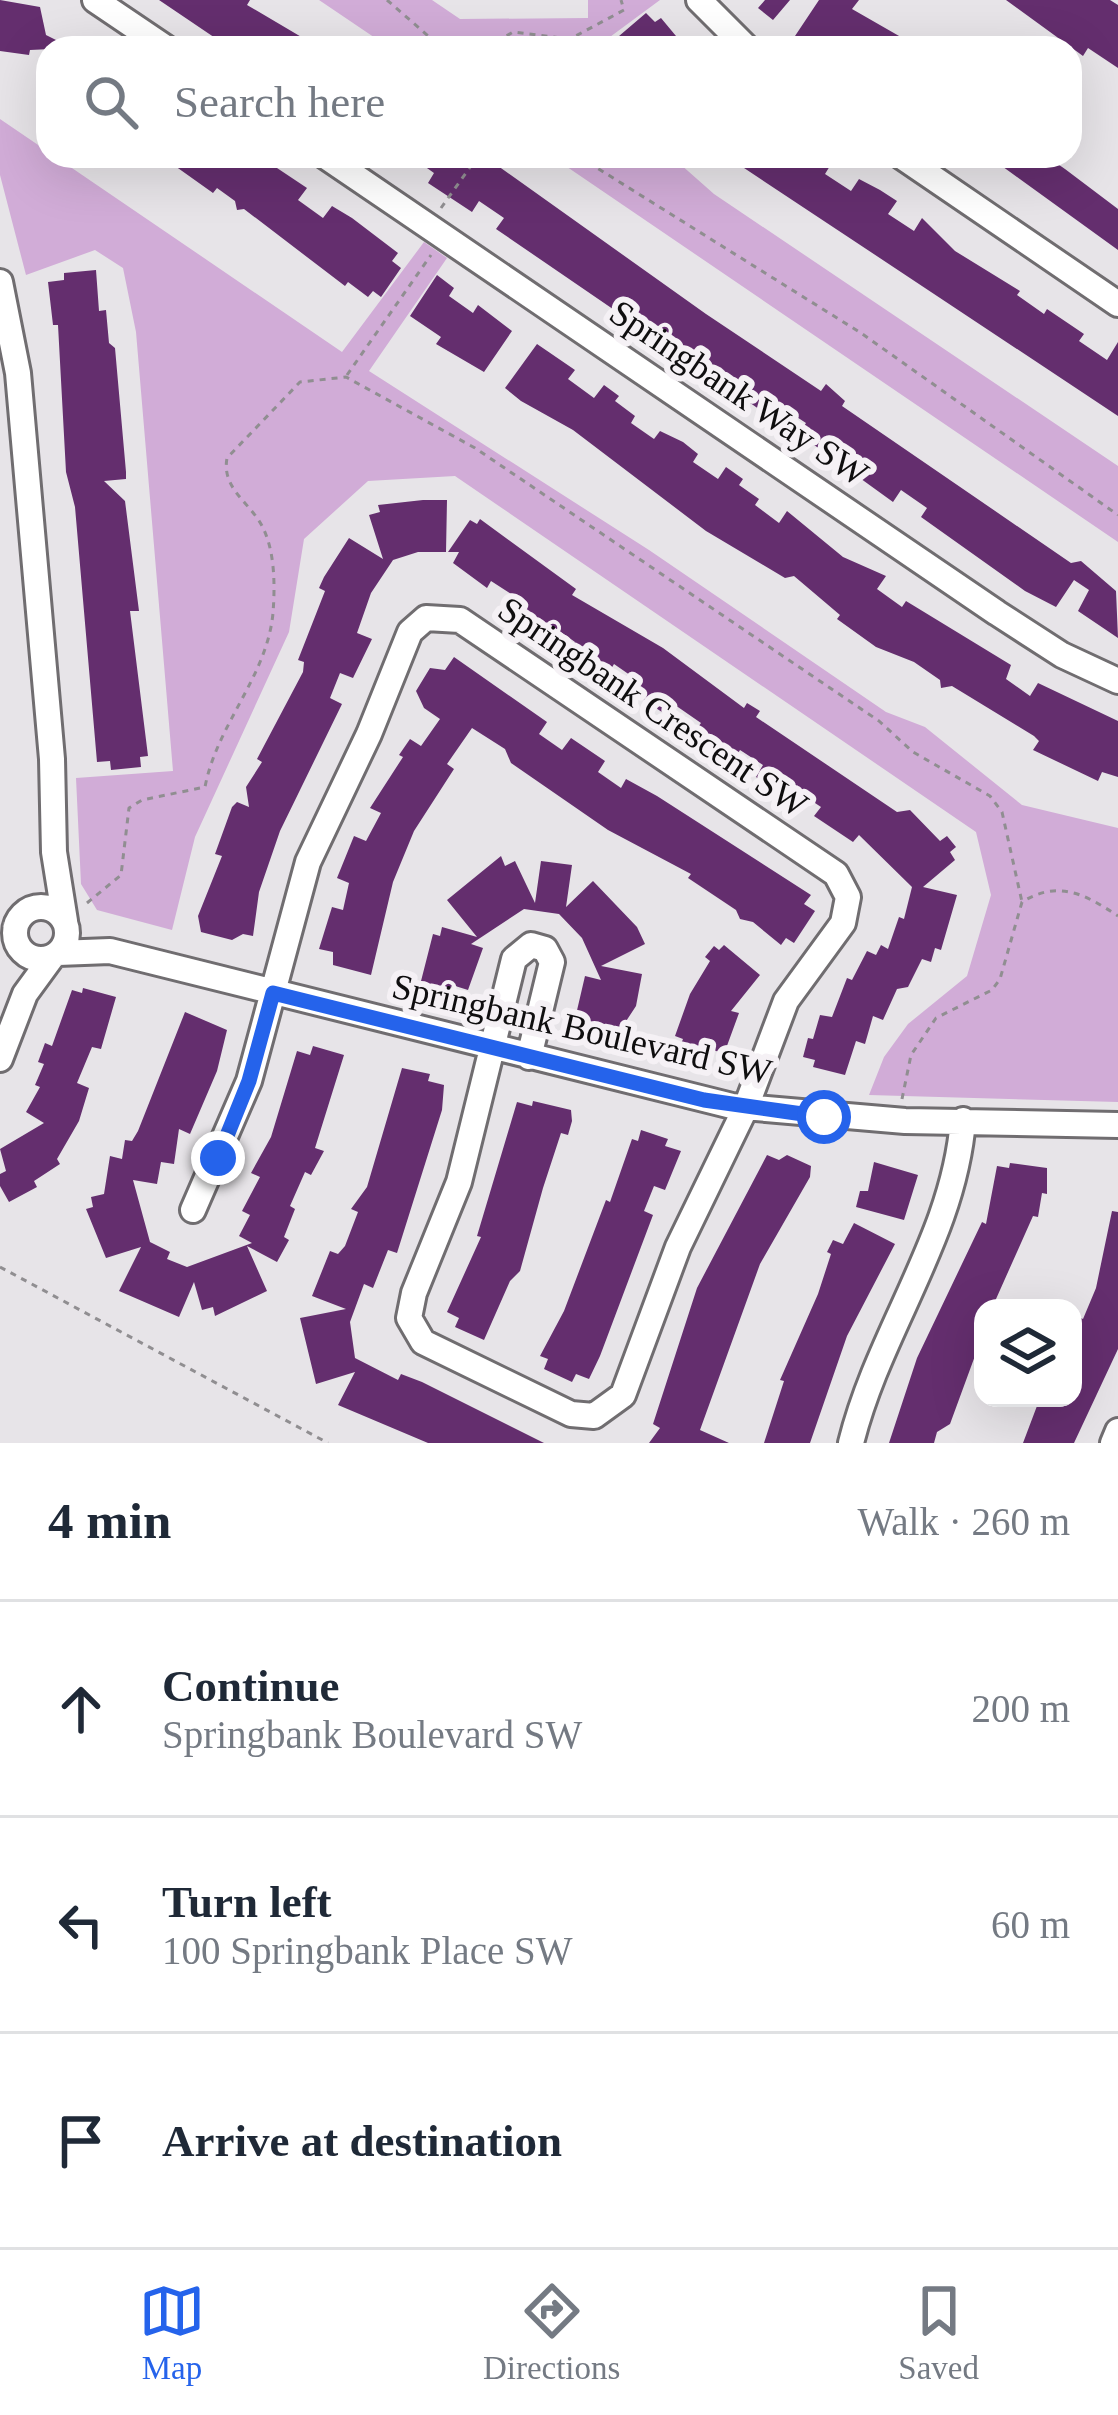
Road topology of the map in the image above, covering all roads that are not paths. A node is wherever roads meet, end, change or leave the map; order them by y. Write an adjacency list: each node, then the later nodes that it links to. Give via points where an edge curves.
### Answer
1 (95, 0): 3 (street)
2 (699, 0): 4 (street)
3 (148, 36)
4 (735, 36)
5 (343, 168): 11 (street, Springbank Way SW, via 997,613)
6 (919, 168): 8 (street)
7 (0, 282): 9 (street)
8 (1118, 304)
9 (27, 465): 10 (street); 12 (street)
10 (0, 467)
11 (1118, 681)
12 (54, 852): 13 (street); 14 (street)
13 (65, 924): 14 (street, Springbank Boulevard SW, via 52,909); 15 (street, Springbank Boulevard SW); 16 (street)
14 (13, 926): 16 (street, via 37,958); 18 (street)
15 (110, 951): 16 (street, Springbank Boulevard SW); 17 (street, Springbank Boulevard SW)
16 (55, 955): 18 (street)
17 (273, 993): 19 (street, Springbank Boulevard SW); 22 (street, Springbank Crescent SW, via 308,862 410,632 426,618 449,615 842,880 847,914 786,1000); 25 (street, via 235,1121)
18 (26, 994): 21 (street)
19 (493, 1048): 20 (street, Springbank Boulevard SW); 20 (street, via 514,959 538,946 550,955 551,970); 22 (street, via 459,1182 409,1318 423,1342 581,1417 609,1410 622,1395 678,1247)
20 (529, 1057): 22 (street, Springbank Boulevard SW)
21 (0, 1059)
22 (746, 1107): 23 (street, Springbank Boulevard SW)
23 (963, 1120): 24 (street, Springbank Boulevard SW); 27 (street, via 948,1209 875,1366)
24 (1118, 1125)
25 (193, 1210)
26 (1118, 1431): 28 (street)
27 (851, 1443)
28 (1112, 1443)

